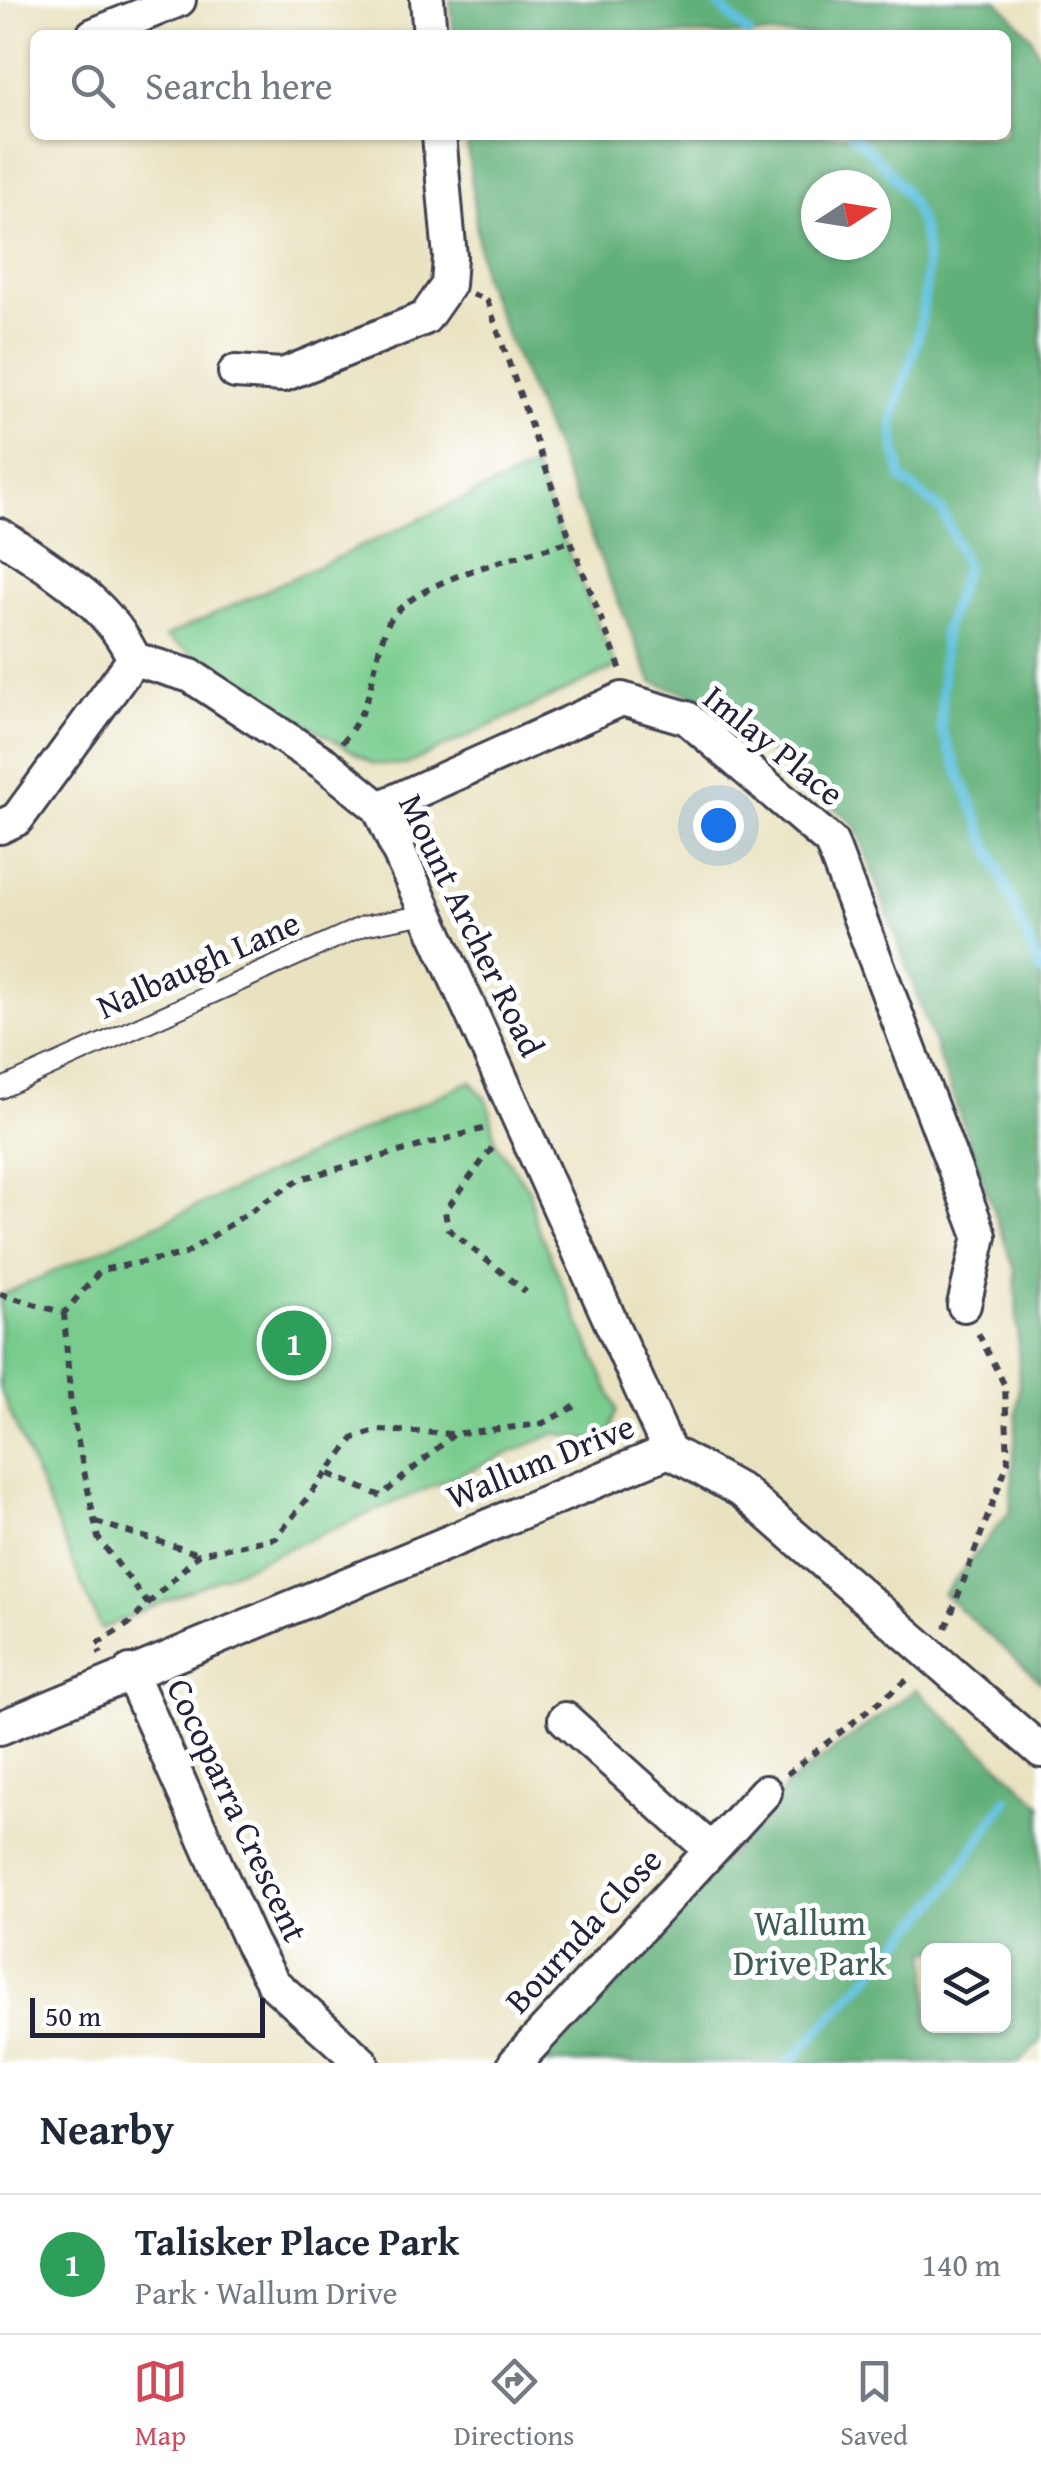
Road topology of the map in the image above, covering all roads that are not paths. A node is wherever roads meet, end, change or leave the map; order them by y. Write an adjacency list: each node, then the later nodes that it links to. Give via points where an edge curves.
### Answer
1 (179, 0): 3 (street)
2 (427, 0): 4 (street)
3 (105, 30)
4 (430, 30)
5 (439, 140): 6 (street, via 448,285 425,318 283,375)
6 (234, 372)
7 (0, 535): 8 (street, via 90,597 119,626)
8 (134, 659): 9 (street, Mount Archer Road, via 191,676 325,764); 10 (street, via 16,819)
9 (378, 808): 11 (street, Mount Archer Road); 13 (street, Imlay Place, via 622,699 687,718 831,842 980,1236)
10 (0, 827)
11 (427, 914): 12 (lane, Nalbaugh Lane, via 363,926); 14 (street, Mount Archer Road)
12 (0, 1089)
13 (964, 1306)
14 (669, 1451): 15 (street, Wallum Drive); 18 (street, Wallum Drive, via 743,1492)
15 (121, 1675): 17 (street, Wallum Drive); 21 (street, Cocoparra Crescent, via 274,1983)
16 (564, 1719): 20 (street, Bournda Close)
17 (0, 1728)
18 (1041, 1750)
19 (765, 1792): 20 (street, Bournda Close)
20 (710, 1850): 22 (street, Bournda Close)
21 (362, 2063)
22 (515, 2063)

